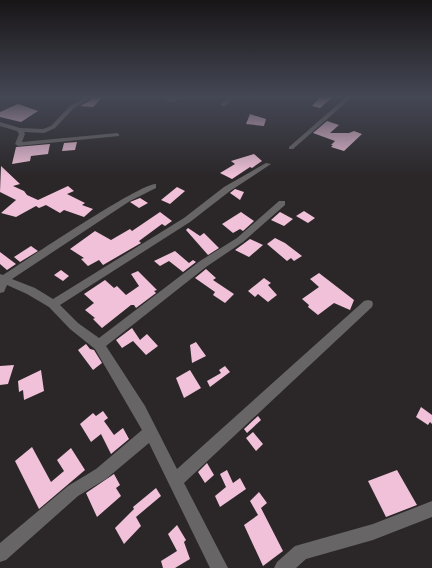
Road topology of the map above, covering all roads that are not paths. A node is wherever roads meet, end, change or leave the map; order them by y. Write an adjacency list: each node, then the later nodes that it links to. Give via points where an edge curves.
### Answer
1 (55, 123): 4 (street, via 48,129)
2 (320, 123): 6 (street)
3 (0, 124): 4 (street)
4 (20, 130): 5 (street, via 22,134 18,144)
5 (117, 135)
6 (291, 148)
7 (268, 164): 11 (street, via 227,189 187,220)
8 (153, 186): 10 (street, via 127,199)
9 (282, 202): 13 (street, via 240,240 203,264)
10 (1, 282): 11 (street, via 31,291)
11 (53, 304): 13 (street, via 74,326)
12 (368, 304): 15 (street)
13 (99, 345): 14 (street)
14 (151, 432): 15 (street); 17 (street, via 101,474 74,491)
15 (175, 481): 18 (street)
16 (432, 509): 19 (street, via 373,532 301,552)
17 (0, 554)
18 (219, 568)
19 (283, 568)

